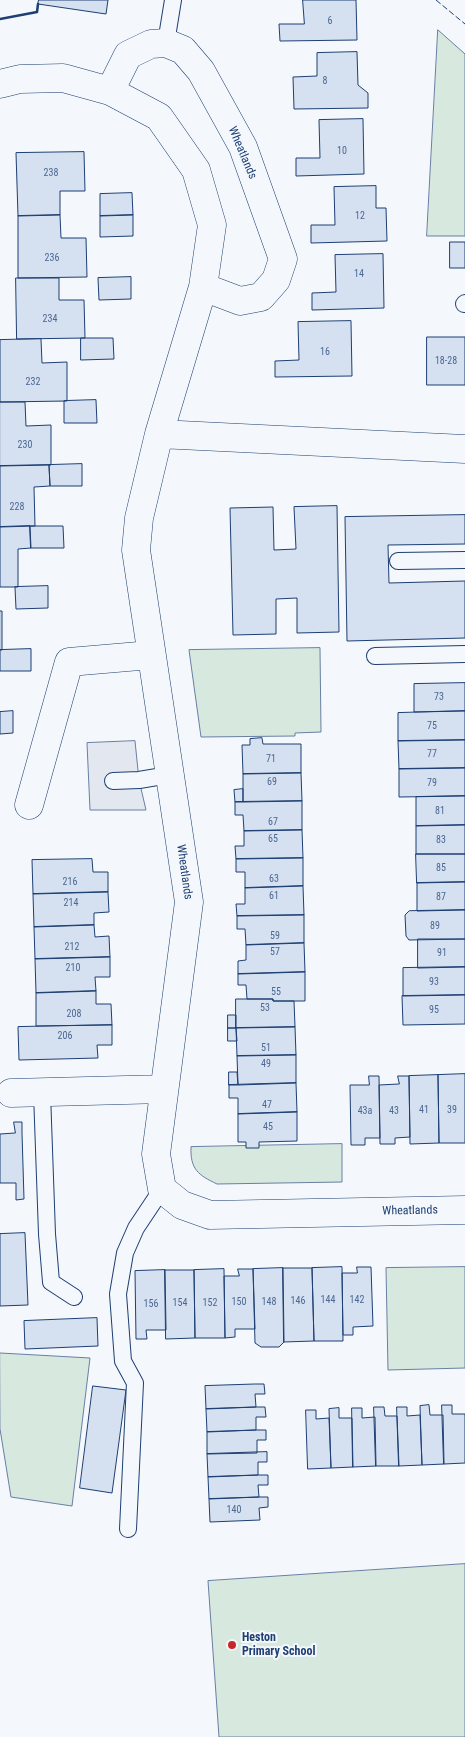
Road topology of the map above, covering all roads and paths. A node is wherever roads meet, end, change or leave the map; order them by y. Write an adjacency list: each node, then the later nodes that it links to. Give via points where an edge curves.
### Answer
1 (173, 0): 2 (lane)
2 (166, 43): 4 (street, via 151,44 128,55); 5 (street, Wheatlands, via 183,50 201,71 243,147 282,259 276,280 261,297 240,301)
3 (0, 84): 4 (street, Wheatlands, via 20,79 63,78)
4 (110, 91): 5 (street, Wheatlands, via 159,117 196,170 212,225)
5 (203, 288): 6 (street, Wheatlands)
6 (159, 434): 7 (street); 11 (street, Wheatlands, via 139,518 136,550)
7 (465, 449)
8 (465, 560): 9 (lane)
9 (398, 561)
10 (465, 654): 12 (lane)
11 (151, 655): 13 (street, Wheatlands); 15 (street, via 69,662)
12 (375, 656)
13 (169, 775): 14 (lane); 16 (street, Wheatlands, via 189,902)
14 (113, 781)
15 (29, 805)
16 (164, 1089): 18 (street); 19 (street, Wheatlands, via 156,1154)
17 (11, 1093): 18 (street)
18 (42, 1093): 21 (lane, via 51,1282)
19 (162, 1188): 20 (street, Wheatlands, via 182,1205 210,1215); 22 (lane, via 136,1228 125,1253 118,1294 123,1360 135,1383)
20 (465, 1210)
21 (74, 1297)
22 (128, 1529)

